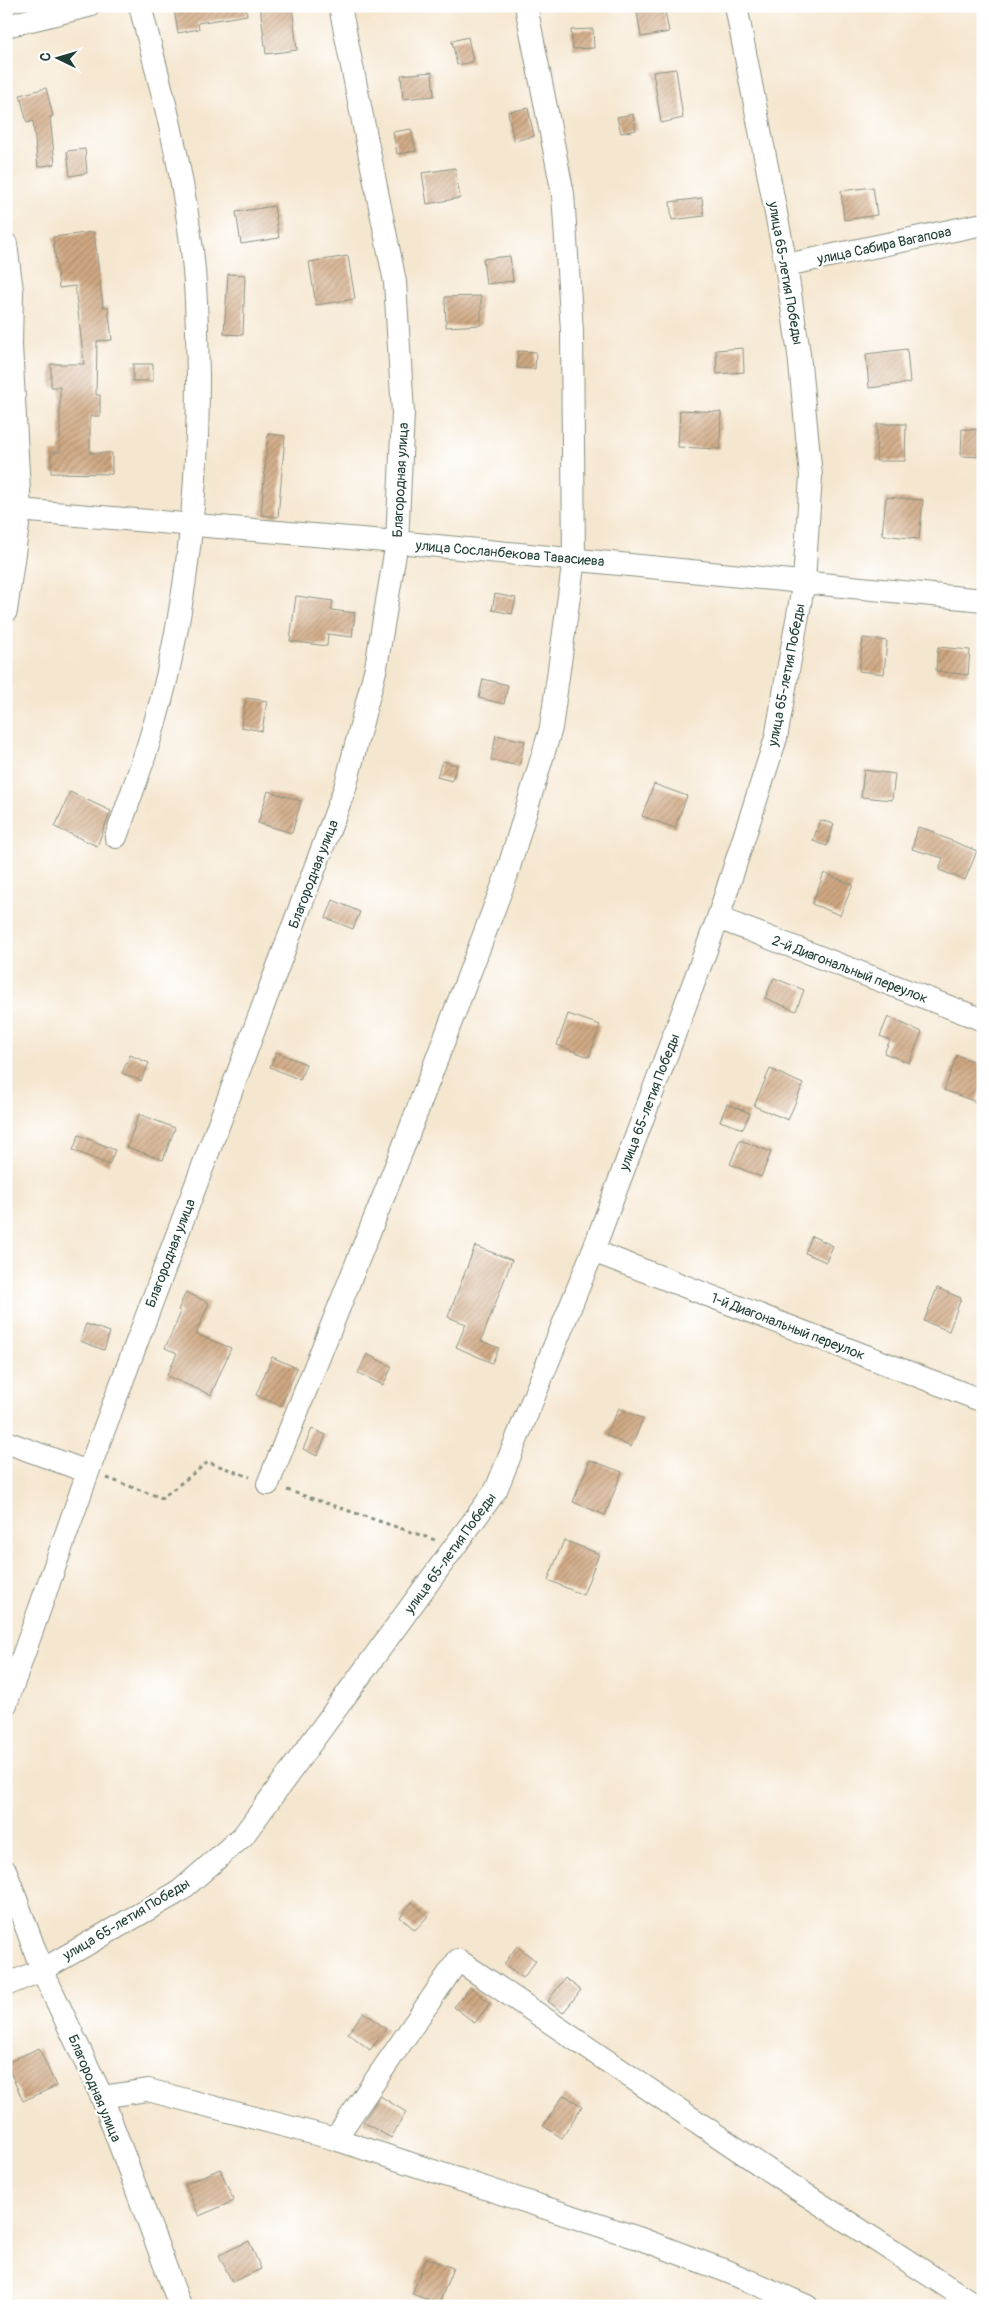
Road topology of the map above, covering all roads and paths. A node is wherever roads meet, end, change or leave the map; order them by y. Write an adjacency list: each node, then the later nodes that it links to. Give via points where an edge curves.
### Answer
1 (88, 6): 6 (street)
2 (140, 6): 11 (street, via 183,186 191,245 197,326 198,412)
3 (340, 6): 12 (street, Благородная улица, via 395,282 403,413)
4 (526, 6): 13 (street, via 563,194 572,331)
5 (736, 6): 9 (street, улица 65-летия Победы)
6 (6, 26)
7 (983, 224): 9 (street, улица Сабира Вагапова)
8 (6, 244): 10 (street, via 12,291)
9 (786, 265): 14 (street, улица 65-летия Победы, via 811,476)
10 (13, 509): 11 (street, улица Сосланбекова Тавасиева); 16 (street)
11 (192, 526): 12 (street, улица Сосланбекова Тавасиева); 17 (street, via 171,661 141,766)
12 (397, 542): 13 (street, улица Сосланбекова Тавасиева); 23 (street, Благородная улица, via 376,666 345,788)
13 (574, 559): 14 (street, улица Сосланбекова Тавасиева); 24 (street, via 551,728 506,877 403,1148)
14 (804, 581): 15 (street, улица Сосланбекова Тавасиева); 18 (street, улица 65-летия Победы, via 776,738)
15 (983, 600)
16 (6, 611)
17 (116, 837)
18 (718, 918): 19 (street, 2-й Диагональный переулок); 20 (street, улица 65-летия Победы)
19 (983, 1020)
20 (593, 1251): 21 (street, 1-й Диагональный переулок); 27 (street, улица 65-летия Победы, via 496,1490 243,1836 180,1891)
21 (983, 1401)
22 (6, 1442): 23 (street)
23 (88, 1472): 25 (street, Благородная улица)
24 (268, 1484)
25 (6, 1704)
26 (6, 1872): 27 (street, Благородная улица)
27 (42, 1970): 28 (street, улица 65-летия Победы); 29 (street, Благородная улица)
28 (6, 1985)
29 (102, 2097): 30 (street, via 148,2090); 31 (street, Благородная улица)
30 (335, 2140): 32 (street, via 641,2239); 33 (street, via 458,1960 768,2170)
31 (180, 2306)
32 (807, 2306)
33 (977, 2306)

